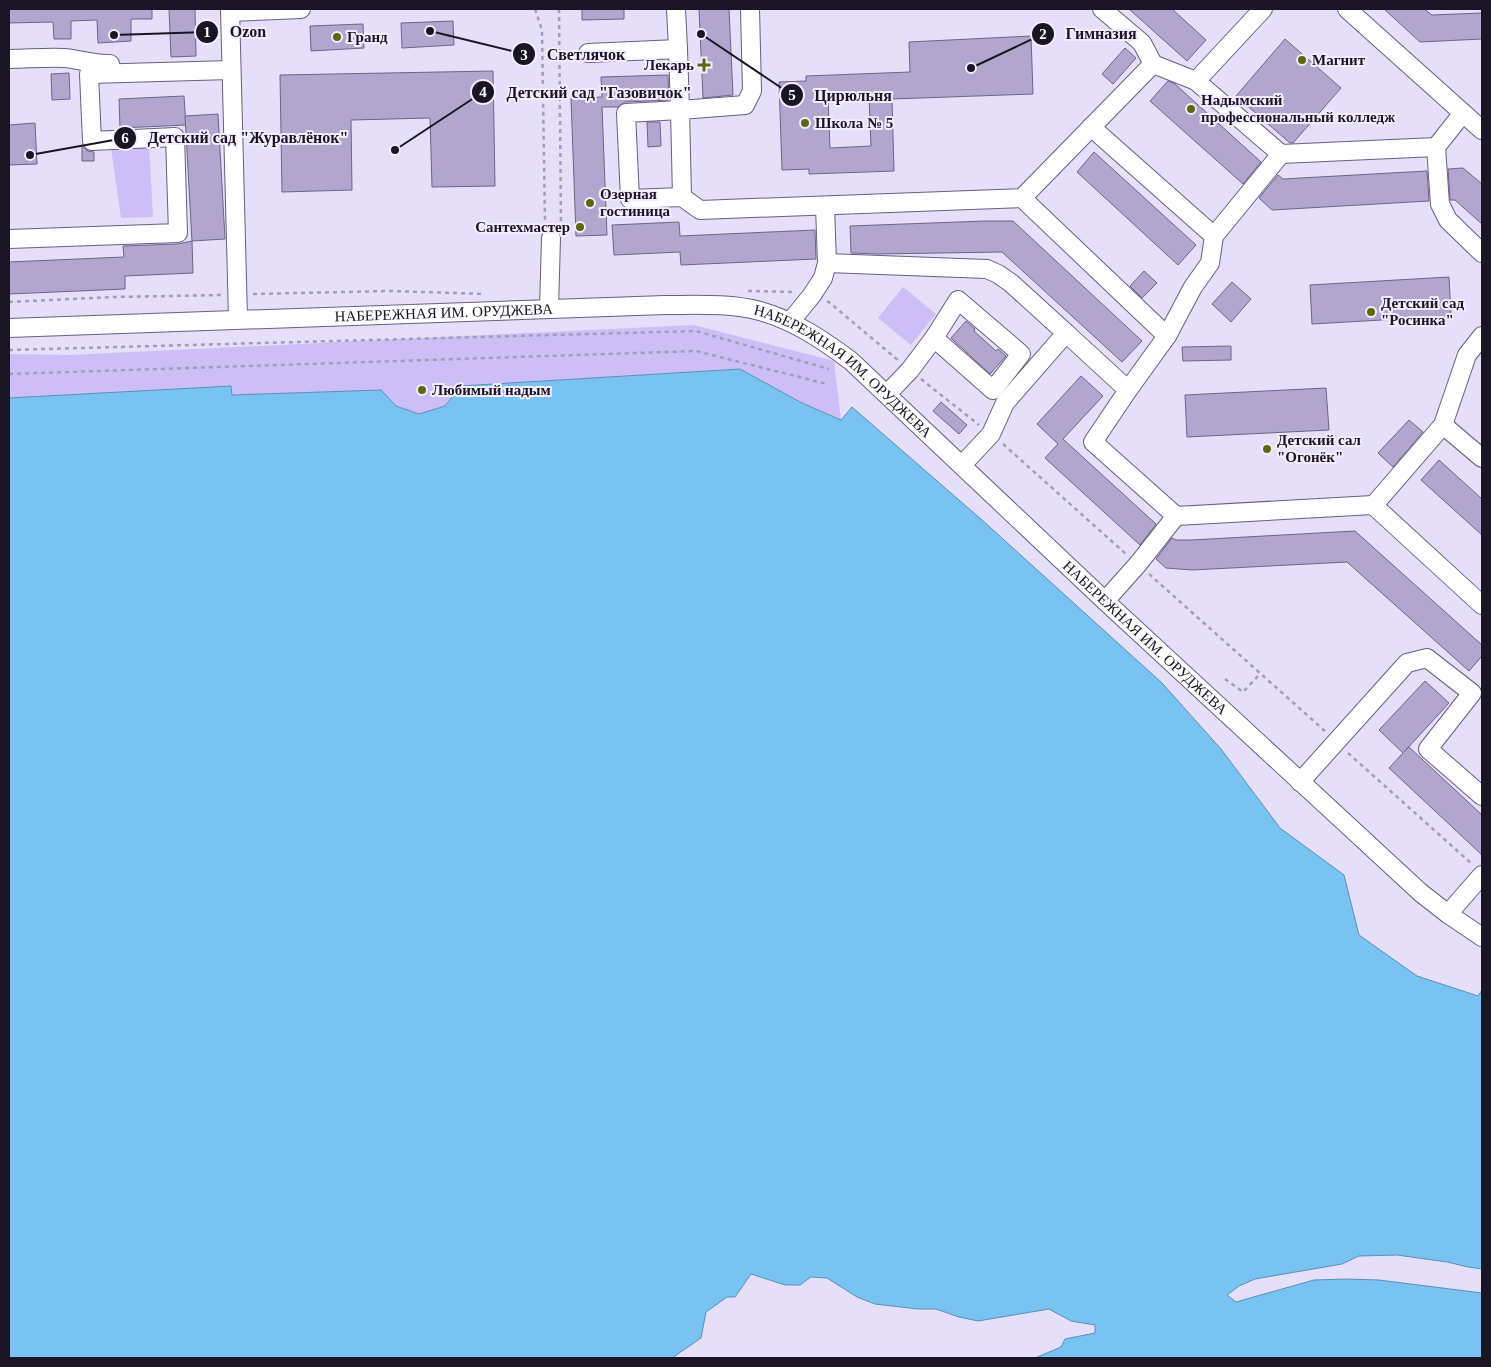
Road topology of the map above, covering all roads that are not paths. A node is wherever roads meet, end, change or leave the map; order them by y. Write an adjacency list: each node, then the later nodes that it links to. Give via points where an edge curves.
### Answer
1 (301, 9): 7 (street)
2 (676, 9): 8 (street)
3 (750, 9): 14 (street, via 752,91 745,105)
4 (1102, 9): 11 (street, via 1142,43)
5 (1263, 9): 13 (street)
6 (1347, 9): 15 (street)
7 (230, 10): 12 (street)
8 (678, 49): 9 (street); 14 (street)
9 (588, 53)
10 (9, 59): 12 (street)
11 (1153, 64): 13 (street); 16 (street)
12 (231, 65): 25 (street, via 89,74 92,141 174,137 178,233); 29 (street)
13 (1196, 81): 19 (street)
14 (680, 110): 20 (street); 20 (street, via 626,113 630,199)
15 (1463, 113): 17 (street); 18 (street)
16 (1091, 127): 21 (street); 24 (street)
17 (1482, 130)
18 (1436, 147): 19 (street); 26 (street, via 1440,204 1448,220)
19 (1281, 154): 24 (street)
20 (682, 197): 22 (street, via 700,210)
21 (1022, 198): 22 (street); 33 (street)
22 (825, 206): 27 (street)
23 (552, 233): 28 (street)
24 (1214, 236): 33 (street, via 1210,263)
25 (9, 239)
26 (1482, 253)
27 (827, 263): 30 (street, via 823,278); 32 (street, via 987,269 1011,283)
28 (549, 308): 29 (street, НАБЕРЕЖНАЯ ИМ. ОРУДЖЕВА); 30 (street, НАБЕРЕЖНАЯ ИМ. ОРУДЖЕВА, via 708,305 737,307)
29 (238, 319): 31 (street, НАБЕРЕЖНАЯ ИМ. ОРУДЖЕВА)
30 (790, 322): 37 (street, НАБЕРЕЖНАЯ ИМ. ОРУДЖЕВА, via 822,339)
31 (9, 328)
32 (1066, 333): 36 (street); 40 (street, via 1005,403 991,434)
33 (1167, 336): 36 (street)
34 (1482, 336): 38 (street, via 1467,355)
35 (934, 338): 35 (street, via 993,390 1021,354 958,300); 37 (street)
36 (1128, 390): 42 (street, via 1093,442)
37 (888, 394): 40 (street, НАБЕРЕЖНАЯ ИМ. ОРУДЖЕВА)
38 (1443, 425): 39 (street); 41 (street)
39 (1482, 458)
40 (962, 466): 43 (street, НАБЕРЕЖНАЯ ИМ. ОРУДЖЕВА)
41 (1373, 506): 42 (street); 44 (street)
42 (1176, 516): 43 (street)
43 (1105, 601): 46 (street, НАБЕРЕЖНАЯ ИМ. ОРУДЖЕВА)
44 (1482, 605)
45 (1477, 686): 46 (street, via 1427,658 1406,663); 47 (street, via 1428,749)
46 (1300, 782): 49 (street, НАБЕРЕЖНАЯ ИМ. ОРУДЖЕВА)
47 (1482, 796)
48 (1479, 871): 49 (street)
49 (1448, 914): 50 (street, НАБЕРЕЖНАЯ ИМ. ОРУДЖЕВА)
50 (1482, 937)

